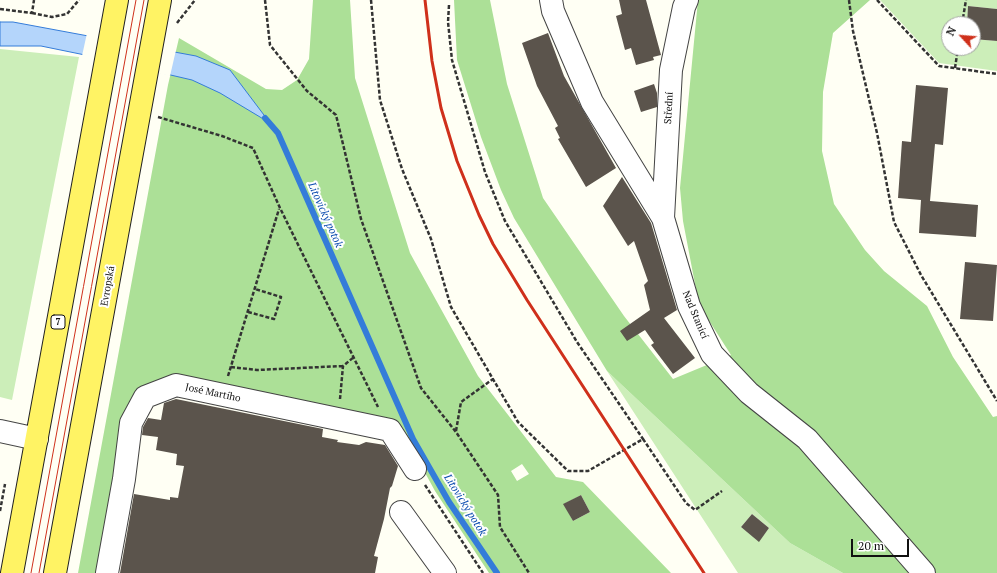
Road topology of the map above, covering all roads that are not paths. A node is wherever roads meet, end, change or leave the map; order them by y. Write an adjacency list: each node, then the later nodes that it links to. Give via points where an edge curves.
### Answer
1 (117, 0): 7 (main road, 7)
2 (160, 0): 11 (main road, Evropská, via 163,33 146,80)
3 (551, 0): 5 (street, Nad Stanicí, via 553,11 592,102)
4 (684, 2): 5 (street, Střední, via 671,70)
5 (663, 218): 14 (street, Nad Stanicí, via 689,306 712,354 749,393 807,439)
6 (0, 431): 7 (street)
7 (37, 439): 10 (main road, 7)
8 (415, 469): 12 (street, José Martího, via 390,430 176,385 145,398 131,423)
9 (401, 512): 13 (street)
10 (12, 573)
11 (55, 573)
12 (107, 573)
13 (445, 573)
14 (924, 573)

